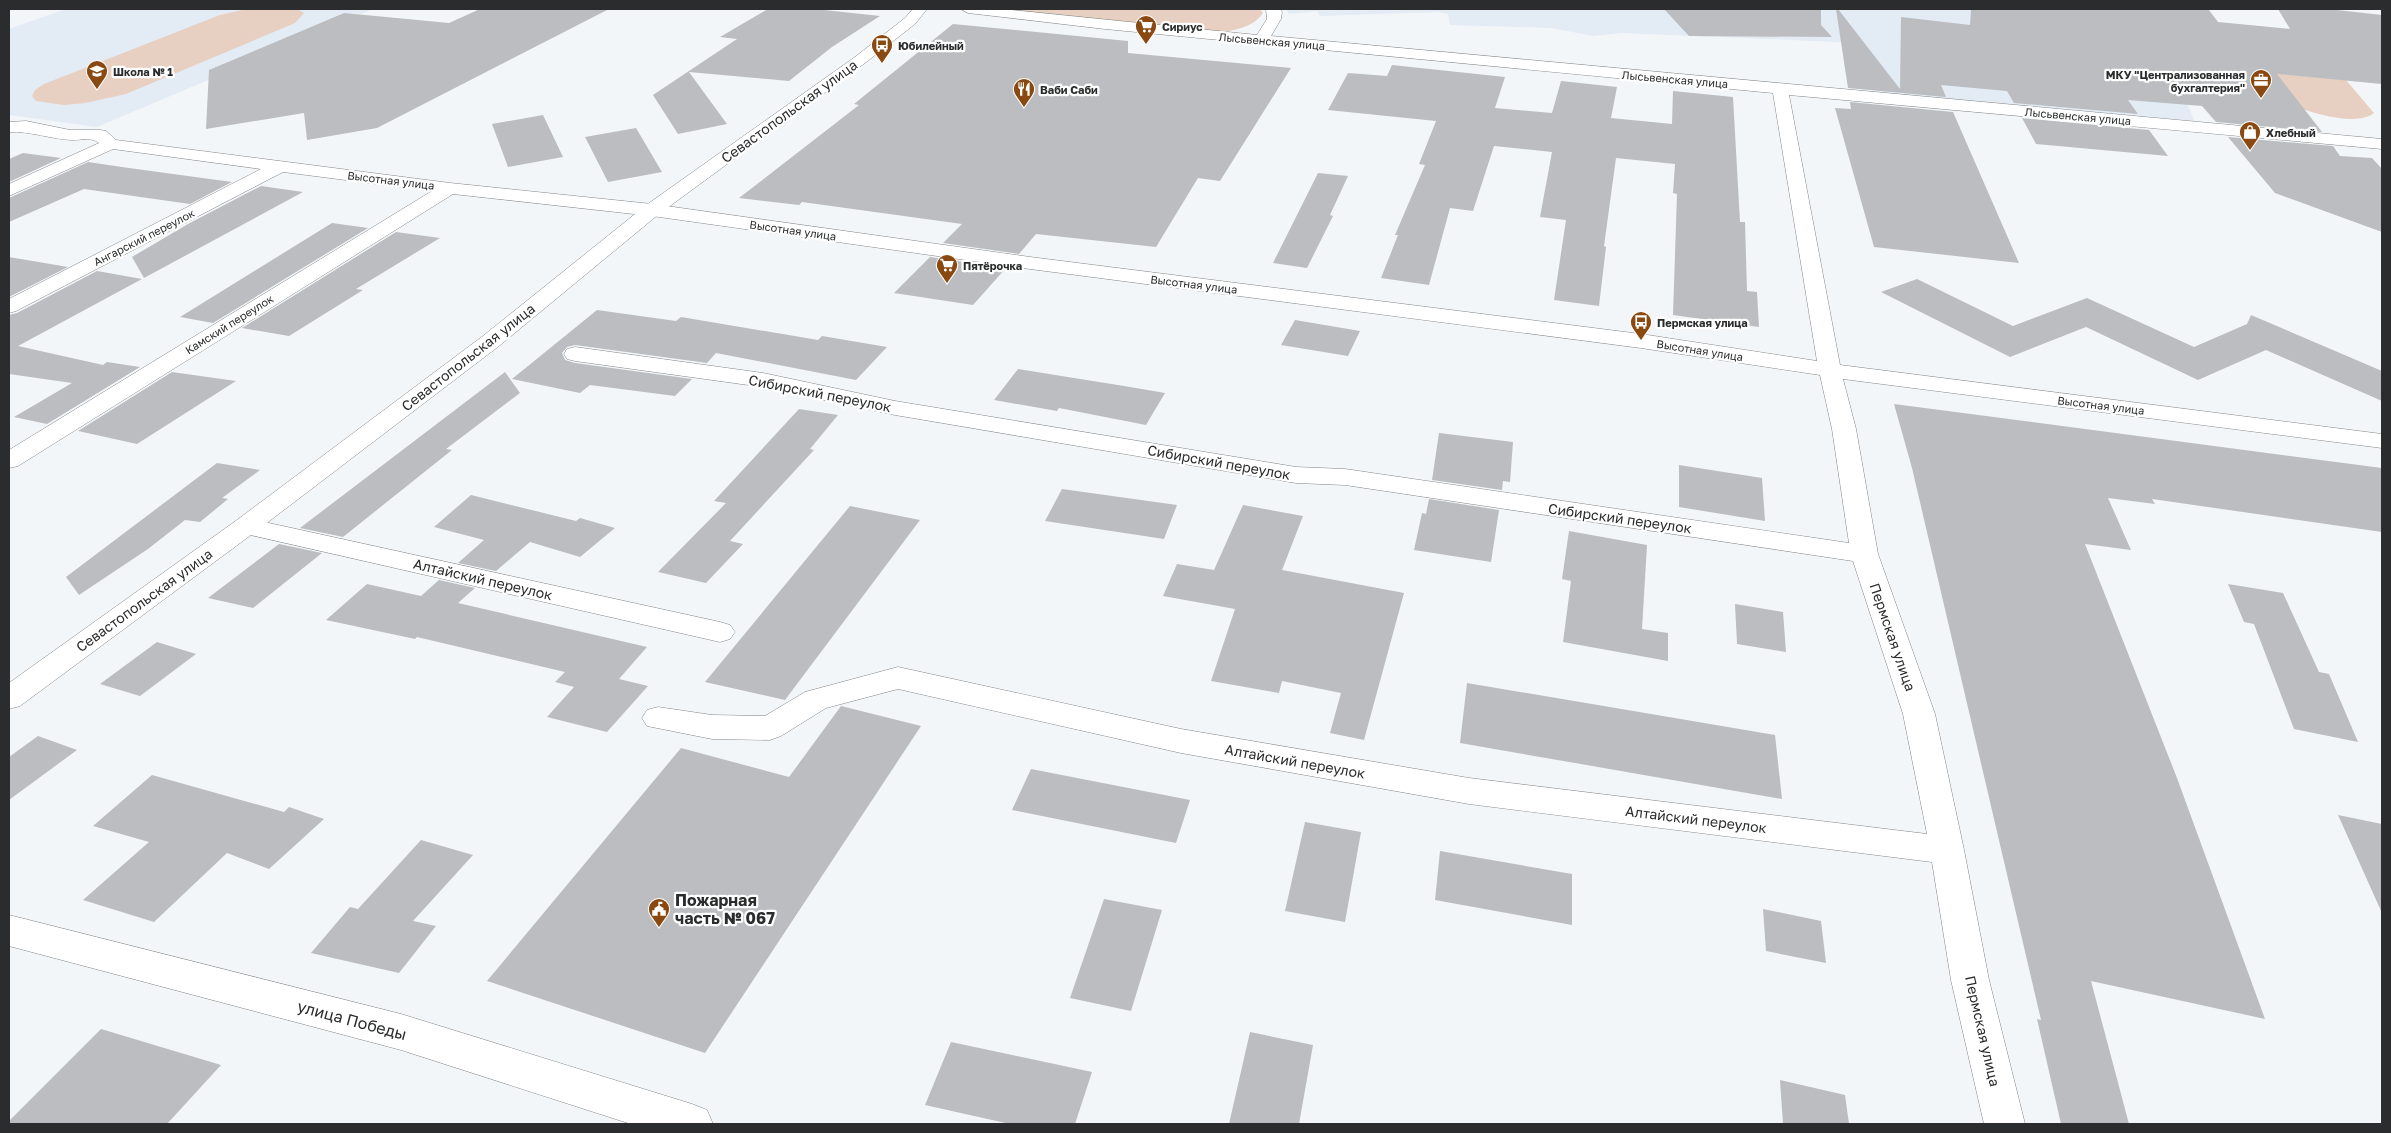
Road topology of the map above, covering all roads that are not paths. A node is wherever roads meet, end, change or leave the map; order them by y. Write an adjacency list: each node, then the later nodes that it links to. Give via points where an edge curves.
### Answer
1 (920, 9): 13 (street, Севастопольская улица, via 910,21 860,60)
2 (968, 9): 4 (street, Лысьвенская улица)
3 (1272, 9): 5 (street, via 1274,19)
4 (1000, 11): 5 (street, Лысьвенская улица)
5 (1261, 40): 6 (street, Лысьвенская улица)
6 (1780, 89): 9 (street, Лысьвенская улица); 16 (street, Пермская улица)
7 (9, 127): 8 (street, Высотная улица, via 26,126 70,135 100,135)
8 (111, 144): 10 (street, Высотная улица); 12 (street)
9 (2382, 144)
10 (280, 166): 11 (street, Высотная улица); 14 (street, Ангарский переулок)
11 (450, 188): 13 (street, Высотная улица); 18 (street, Камский переулок)
12 (9, 191)
13 (652, 210): 16 (street, Высотная улица, via 1030,263 1641,341); 19 (street, Севастопольская улица, via 491,341)
14 (9, 307)
15 (575, 354): 20 (street, Сибирский переулок, via 763,380 895,408 1296,475 1345,477)
16 (1830, 370): 17 (street, Высотная улица); 20 (street, Пермская улица, via 1844,430)
17 (2382, 441)
18 (9, 461)
19 (246, 526): 21 (street, Алтайский переулок); 22 (street, Севастопольская улица)
20 (1864, 554): 24 (street, Пермская улица, via 1919,714)
21 (720, 632)
22 (9, 698)
23 (658, 718): 24 (street, Алтайский переулок, via 712,727 770,728 816,700 898,678 1181,741 1469,791)
24 (1947, 850): 27 (street, Пермская улица, via 1970,980)
25 (9, 930): 26 (street, улица Победы, via 401,1032)
26 (692, 1124)
27 (2006, 1124)

